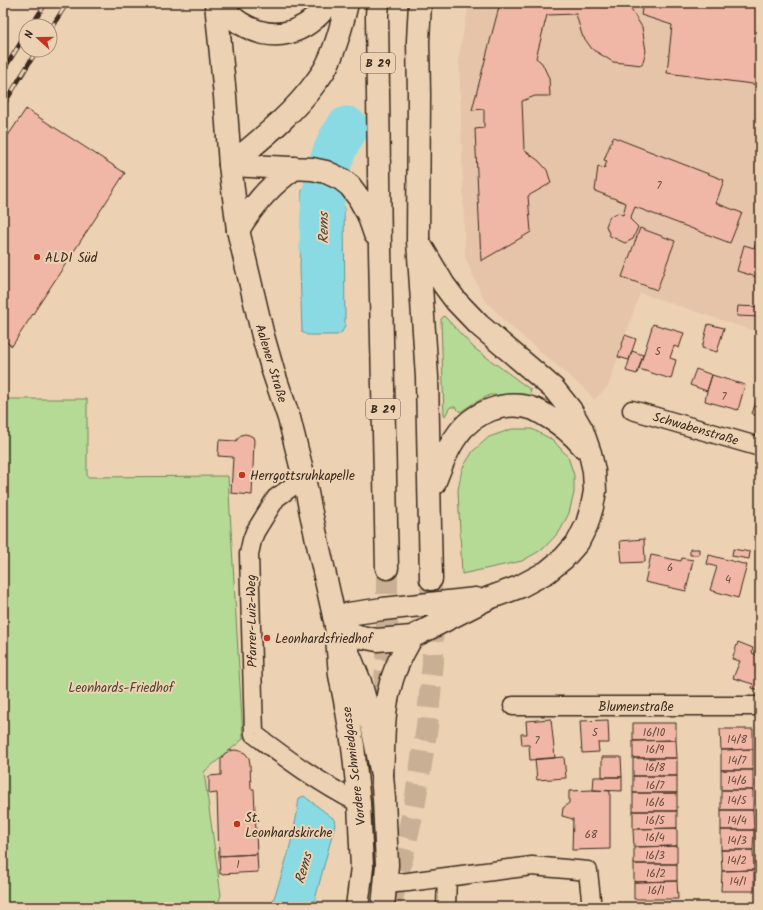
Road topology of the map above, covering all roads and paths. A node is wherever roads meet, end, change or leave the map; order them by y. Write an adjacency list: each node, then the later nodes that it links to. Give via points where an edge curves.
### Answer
1 (216, 3): 2 (main road, via 239,22 251,28 262,33 279,34 292,32 307,25 321,14); 6 (main road, Aalener Straße)
2 (328, 3)
3 (347, 3): 6 (main road, via 333,50 311,89 282,121)
4 (378, 3): 10 (main road, B 29)
5 (420, 3): 9 (main road)
6 (230, 165): 7 (main road); 8 (main road, Aalener Straße)
7 (295, 168): 8 (main road, via 270,188); 10 (main road, via 326,172 350,186 368,214)
8 (238, 230): 14 (main road, Aalener Straße, via 263,336 289,418)
9 (418, 241): 13 (main road, via 456,301 479,326 554,390 570,409 582,430); 15 (main road, via 427,377)
10 (380, 250): 16 (main road, B 29)
11 (632, 410): 12 (street, Schwabenstraße)
12 (760, 447)
13 (590, 453): 15 (main road, via 572,434 534,409 518,406 500,407 470,421 456,436 443,460); 18 (main road, via 595,491 587,524 578,542 547,572 519,587)
14 (304, 478): 19 (main road, Aalener Straße); 24 (street, Pfarrer-Luiz-Weg, via 276,498 255,532 249,554 254,734 294,764)
15 (429, 496): 17 (main road)
16 (387, 568)
17 (431, 579)
18 (489, 598): 19 (main road, via 383,609); 20 (main road)
19 (335, 620): 20 (main road, via 349,633 361,637 377,640); 23 (main road, Vordere Schmiedgasse, via 360,682); 24 (main road, Vordere Schmiedgasse, via 340,674 353,746)
20 (412, 636): 23 (main road, via 402,654 387,698)
21 (513, 706): 22 (street, Blumenstraße)
22 (760, 706)
23 (382, 775): 26 (main road, Vordere Schmiedgasse)
24 (359, 803): 28 (main road, Vordere Schmiedgasse, via 362,867)
25 (447, 877): 26 (street); 27 (street, via 532,866 588,871); 30 (street)
26 (385, 884): 29 (main road, Vordere Schmiedgasse)
27 (591, 899)
28 (357, 907)
29 (383, 907)
30 (446, 907)

